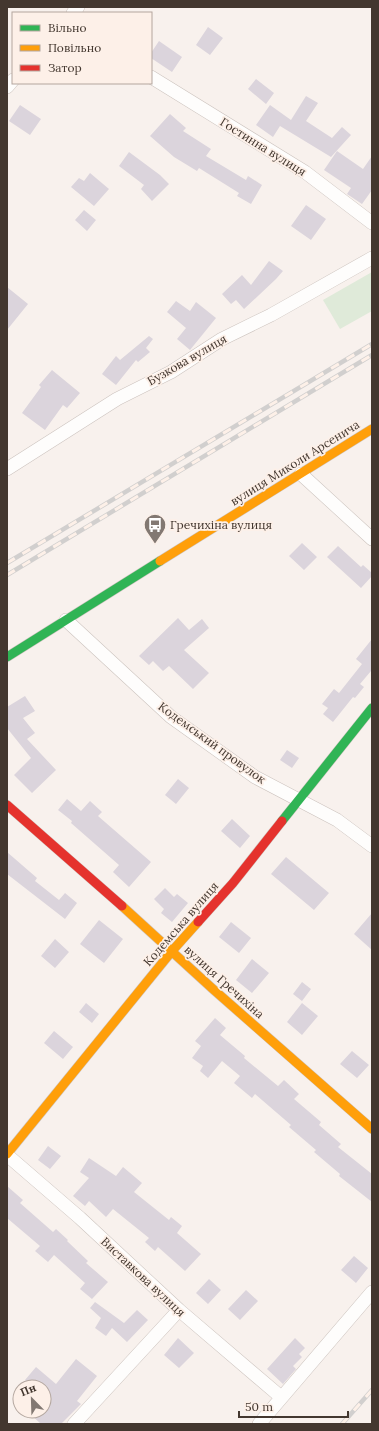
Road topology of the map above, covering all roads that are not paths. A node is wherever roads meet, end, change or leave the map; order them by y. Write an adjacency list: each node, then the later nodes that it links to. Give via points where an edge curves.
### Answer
1 (152, 77): 2 (street, Гостинна вулиця, via 305,172)
2 (372, 223)
3 (372, 258): 5 (street, Бузкова вулиця, via 222,340 171,372 117,399)
4 (372, 429): 6 (street, вулиця Миколи Арсенича)
5 (7, 469)
6 (301, 474): 7 (street); 8 (street, вулиця Миколи Арсенича)
7 (372, 539)
8 (66, 620): 9 (street, вулиця Миколи Арсенича); 11 (street, Кодемський провулок, via 171,717 255,777)
9 (7, 656)
10 (372, 708): 11 (street, Кодемська вулиця)
11 (299, 801): 13 (street, Кодемський провулок, via 337,820); 14 (street, Кодемська вулиця)
12 (7, 806): 14 (street, вулиця Гречихіна)
13 (372, 846)
14 (172, 951): 15 (street, вулиця Гречихіна); 16 (street, Кодемська вулиця)
15 (372, 1129)
16 (7, 1155): 18 (street, Виставкова вулиця, via 80,1218)
17 (372, 1292): 19 (street)
18 (179, 1310): 19 (street, Виставкова вулиця); 20 (street)
19 (281, 1397): 21 (street)
20 (74, 1424)
21 (259, 1424)

